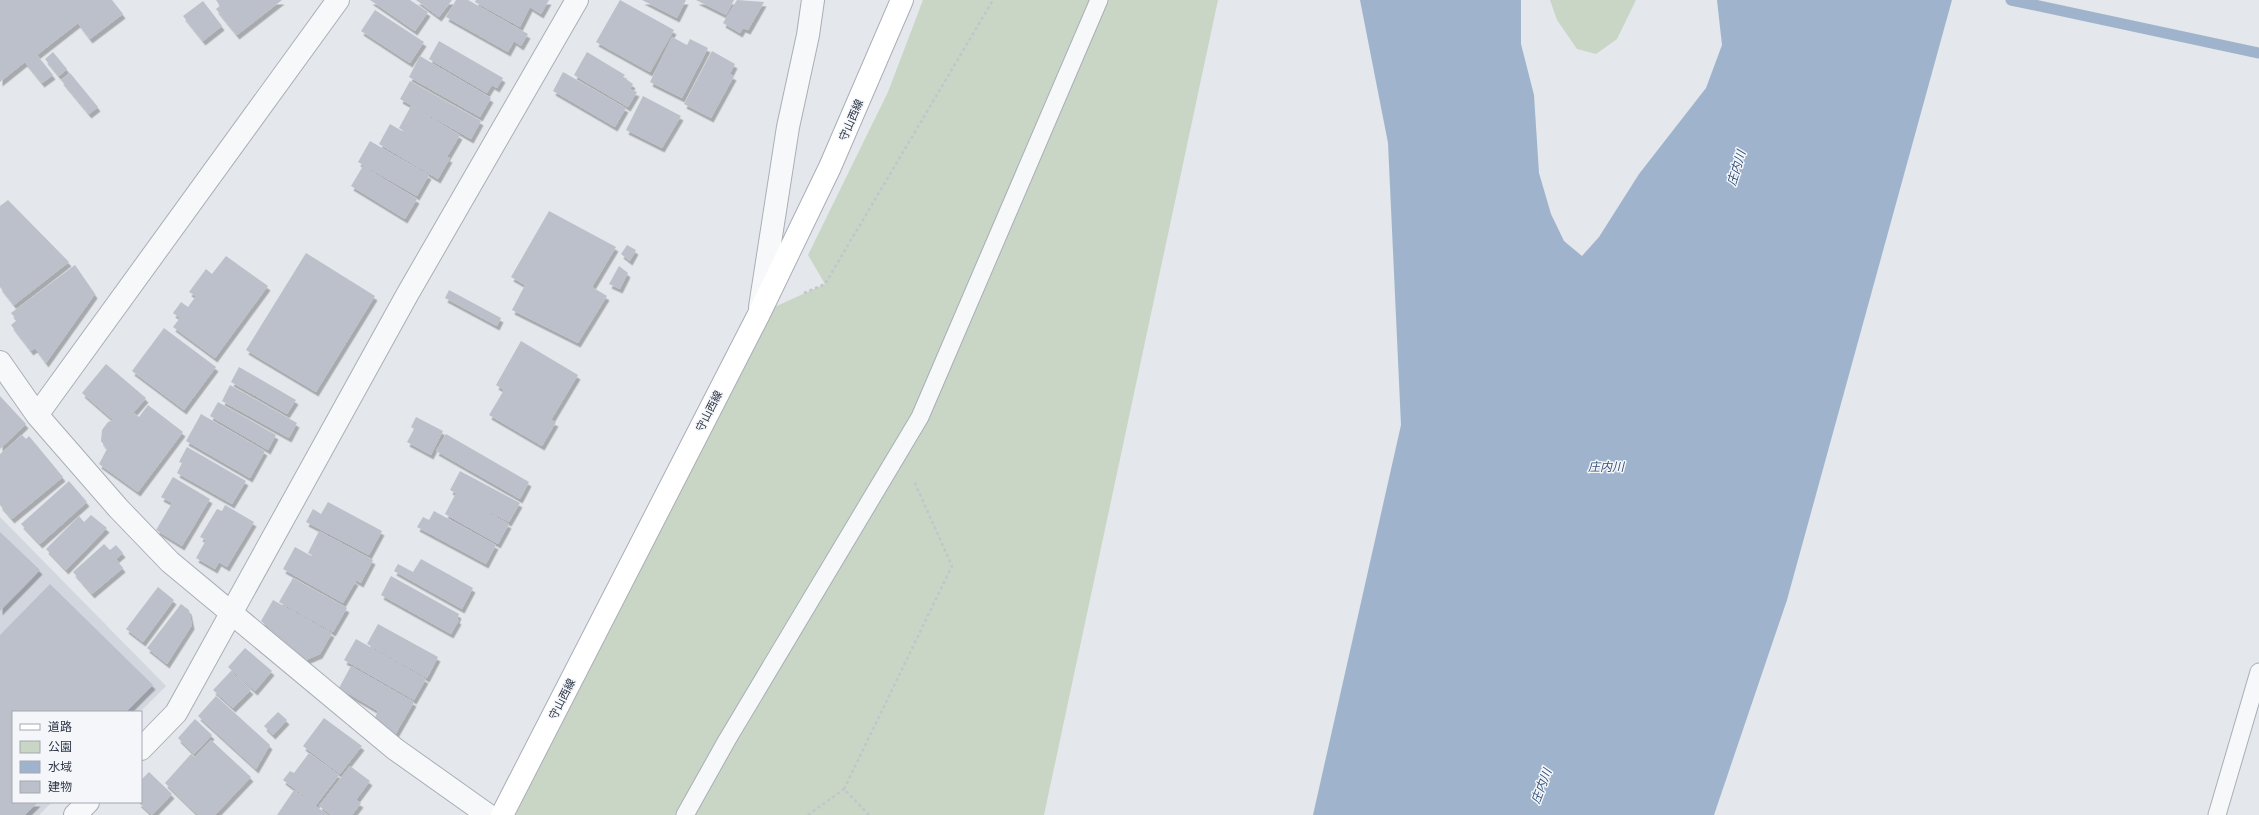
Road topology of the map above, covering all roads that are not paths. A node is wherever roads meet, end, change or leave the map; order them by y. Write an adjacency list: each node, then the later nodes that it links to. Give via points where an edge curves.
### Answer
1 (338, 0): 8 (street)
2 (577, 0): 9 (street, via 407,295)
3 (813, 0): 6 (street, via 788,127)
4 (902, 0): 6 (main road, 守山西線, via 830,167)
5 (1099, 0): 16 (lane, via 920,417)
6 (758, 314): 15 (main road, 守山西線)
7 (0, 362): 8 (street)
8 (37, 415): 9 (street, via 118,508 170,562)
9 (232, 615): 11 (street, via 176,713); 14 (street, via 395,749)
10 (2259, 672): 17 (lane)
11 (142, 747)
12 (87, 803): 13 (street)
13 (75, 815)
14 (488, 815)
15 (502, 815)
16 (685, 815)
17 (2217, 815)

